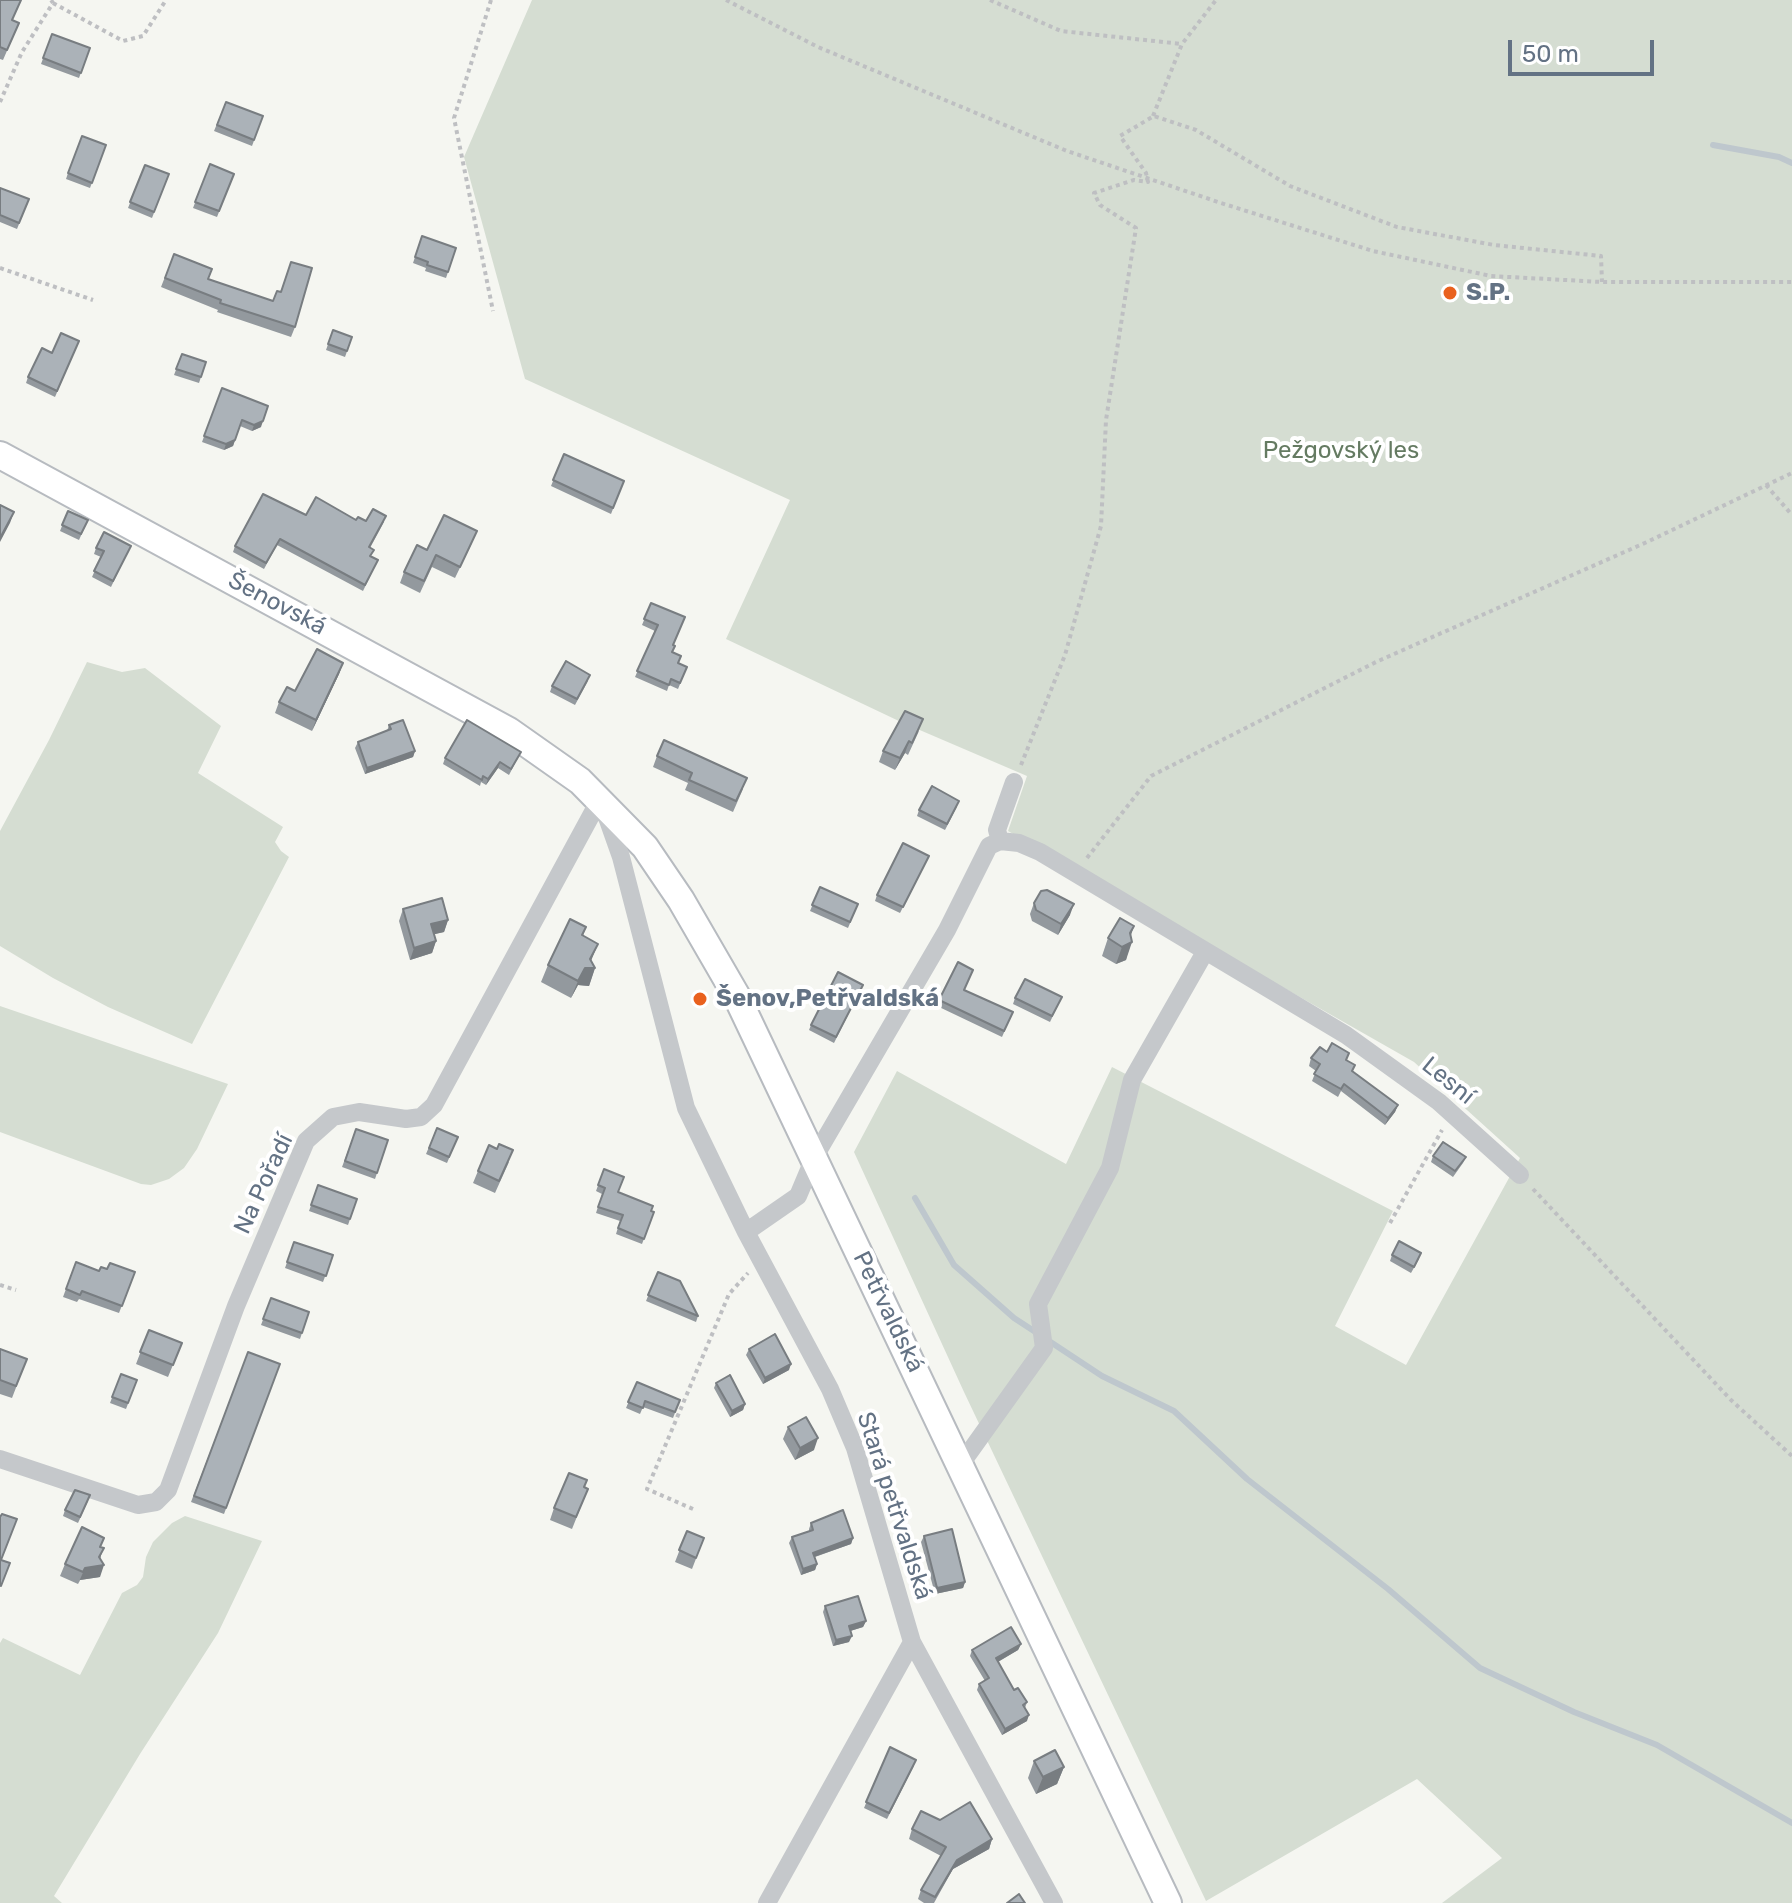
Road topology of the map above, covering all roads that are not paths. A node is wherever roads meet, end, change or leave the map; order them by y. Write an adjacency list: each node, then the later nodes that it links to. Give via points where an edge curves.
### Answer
1 (0, 455): 2 (main road, Šenovská, via 464,704)
2 (551, 759): 4 (main road, Petřvaldská)
3 (1014, 782): 5 (street, via 997,830)
4 (600, 799): 7 (main road, Petřvaldská, via 645,847 711,949); 9 (street, Stará petřvaldská, via 621,857 686,1108); 10 (street, Na Pořadí, via 434,1105 421,1117 406,1119 359,1112 333,1117 306,1141 236,1306 168,1490 156,1502 138,1505)
5 (1000, 841): 6 (street, Lesní, via 1040,852); 7 (street, via 989,846 947,930)
6 (1205, 952): 8 (street, Lesní, via 1346,1035 1451,1114); 11 (street, via 1132,1080 1110,1168 1038,1304 1044,1348)
7 (814, 1158): 9 (street, via 798,1196); 11 (main road, Petřvaldská)
8 (1520, 1175)
9 (746, 1232): 12 (street, Stará petřvaldská, via 830,1389 855,1448)
10 (0, 1459)
11 (961, 1464): 15 (main road, Petřvaldská)
12 (912, 1642): 13 (street); 14 (street, Stará petřvaldská)
13 (767, 1903)
14 (1054, 1903)
15 (1168, 1903)

